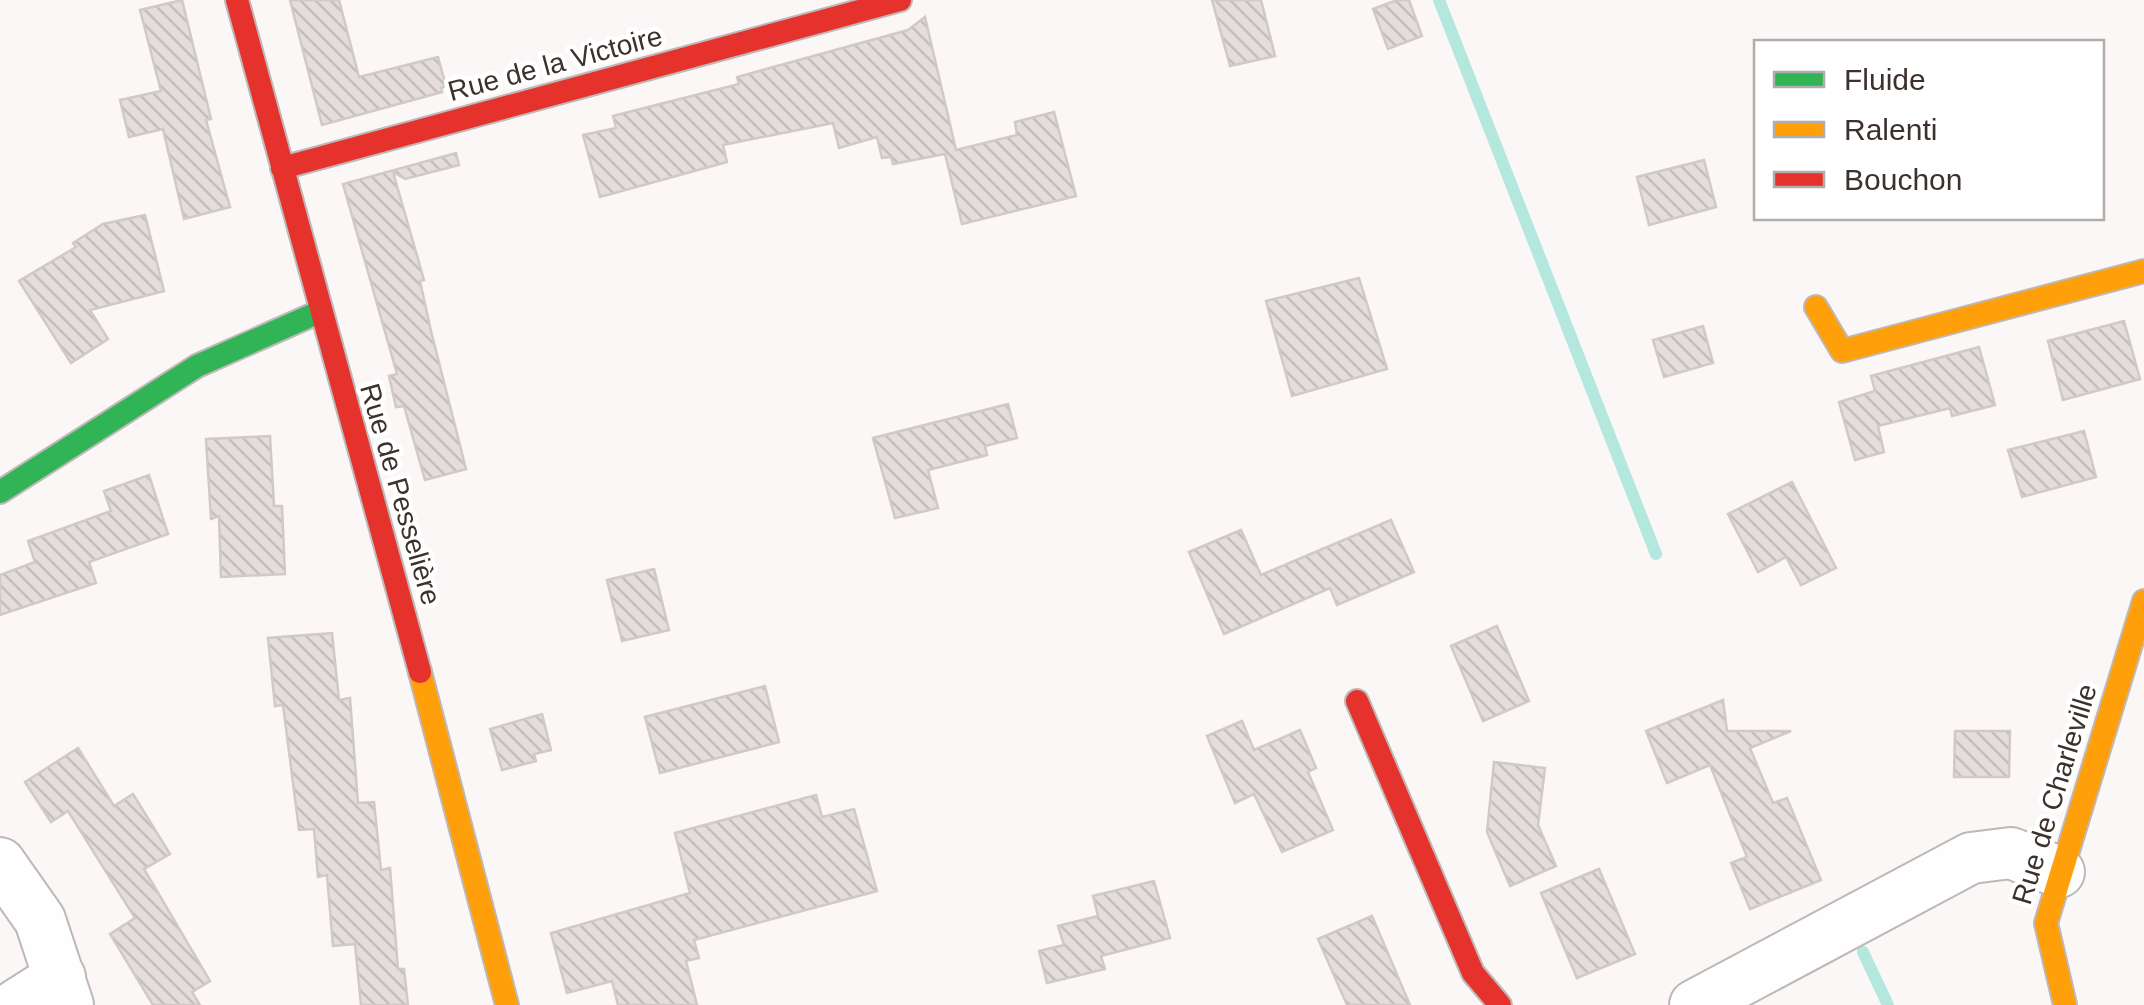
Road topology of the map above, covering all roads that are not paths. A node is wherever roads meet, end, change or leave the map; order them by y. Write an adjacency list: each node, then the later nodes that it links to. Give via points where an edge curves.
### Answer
1 (237, 0): 3 (street, Rue de Pesselière)
2 (900, 0): 3 (street, Rue de la Victoire)
3 (282, 168): 6 (street, Rue de Pesselière)
4 (2144, 271): 5 (street, via 1842,351)
5 (1816, 307)
6 (319, 312): 7 (street, via 197,366); 15 (street, Rue de Pesselière)
7 (0, 492)
8 (2144, 601): 9 (street, Rue de Charleville)
9 (2135, 661): 12 (street, Rue de Charleville)
10 (1357, 701): 16 (street, via 1473,973)
11 (0, 862): 13 (street, via 40,920)
12 (2060, 872): 17 (street, via 2011,852 1971,858); 18 (street, Rue de Charleville, via 2046,923)
13 (64, 991): 14 (street)
14 (16, 1005)
15 (506, 1005)
16 (1500, 1005)
17 (1694, 1005)
18 (2065, 1005)

